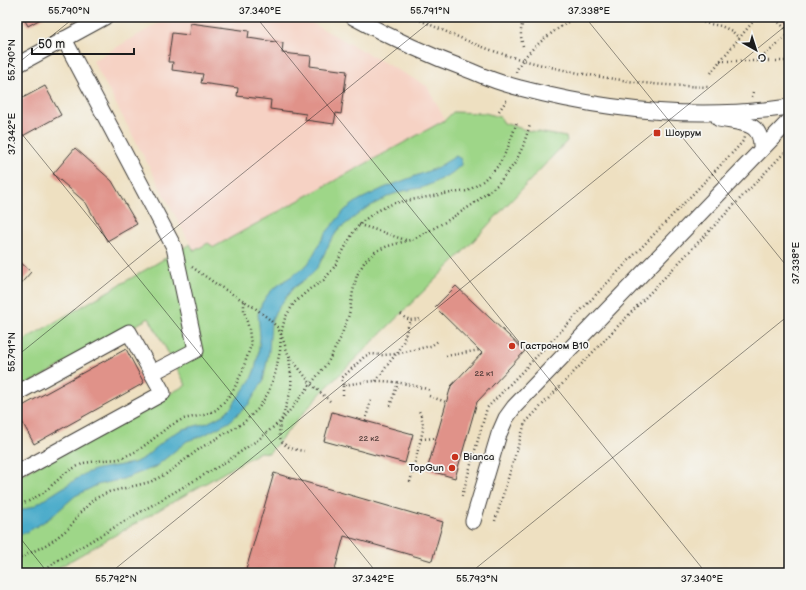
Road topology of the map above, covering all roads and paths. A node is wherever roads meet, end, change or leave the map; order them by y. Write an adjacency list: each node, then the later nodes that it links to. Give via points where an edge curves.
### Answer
1 (106, 17): 12 (street)
2 (353, 17): 23 (street, via 453,65 520,88 634,110)
3 (413, 17): 14 (path, via 474,44)
4 (525, 17): 13 (path, via 520,31)
5 (574, 17): 14 (path, via 553,32)
6 (695, 17): 9 (path)
7 (757, 17): 11 (path)
8 (773, 17): 10 (path)
9 (699, 18): 11 (path, via 705,23 732,31)
10 (789, 32): 16 (path)
11 (739, 38): 15 (path)
12 (64, 39): 18 (street); 31 (street, via 174,247)
13 (523, 46)
14 (523, 60): 19 (path); 21 (path, via 623,81)
15 (720, 61): 16 (path); 20 (path)
16 (758, 61): 17 (path)
17 (789, 61)
18 (17, 64)
19 (518, 67)
20 (710, 73)
21 (710, 87)
22 (789, 107): 23 (street, via 737,112)
23 (681, 112): 27 (street, via 750,125 760,136)
24 (789, 120): 27 (street)
25 (518, 122): 29 (path, via 498,166 483,182 468,190 394,203 377,210)
26 (530, 125): 30 (path, via 524,146 515,163 497,185 445,222)
27 (761, 150): 64 (street, via 510,412 499,434)
28 (784, 153): 65 (path, via 525,423)
29 (359, 225): 30 (path); 36 (path, via 324,280 294,303 285,318)
30 (407, 241): 45 (path, via 376,251 366,261 357,275 350,315 340,339 328,362)
31 (176, 256): 32 (path); 42 (street, via 196,350)
32 (244, 301): 36 (path, via 270,319); 63 (path, via 251,345 234,389 216,410 183,419 137,451 119,460 84,463 68,471 43,493)
33 (401, 314): 35 (path)
34 (421, 319): 35 (path)
35 (410, 320): 40 (path)
36 (281, 334): 39 (path); 66 (path, via 275,374 268,393 258,410 243,424 202,447 166,474 150,482 109,492 94,499 69,528 51,542)
37 (438, 341): 40 (path, via 426,348)
38 (480, 350): 41 (path)
39 (288, 354): 45 (path); 56 (path, via 290,392)
40 (396, 354): 43 (path); 46 (path, via 365,356 342,378)
41 (446, 356)
42 (152, 373): 48 (street, via 129,332); 61 (street, via 163,393)
43 (376, 381): 44 (path); 46 (path)
44 (398, 383): 47 (path); 54 (path)
45 (311, 384): 53 (path); 56 (path)
46 (343, 385): 49 (path)
47 (430, 390)
48 (17, 393)
49 (344, 395)
50 (428, 396): 52 (path)
51 (371, 400): 57 (path)
52 (446, 402)
53 (332, 403)
54 (390, 406)
55 (418, 409): 59 (path, via 423,424)
56 (282, 420): 60 (path, via 280,437 284,445); 67 (path, via 226,462 55,562)
57 (365, 421)
58 (436, 438): 59 (path)
59 (421, 439): 62 (path)
60 (304, 452)
61 (17, 473)
62 (410, 482)
63 (17, 505)
64 (473, 521)
65 (495, 522)
66 (17, 560)
67 (43, 573)

